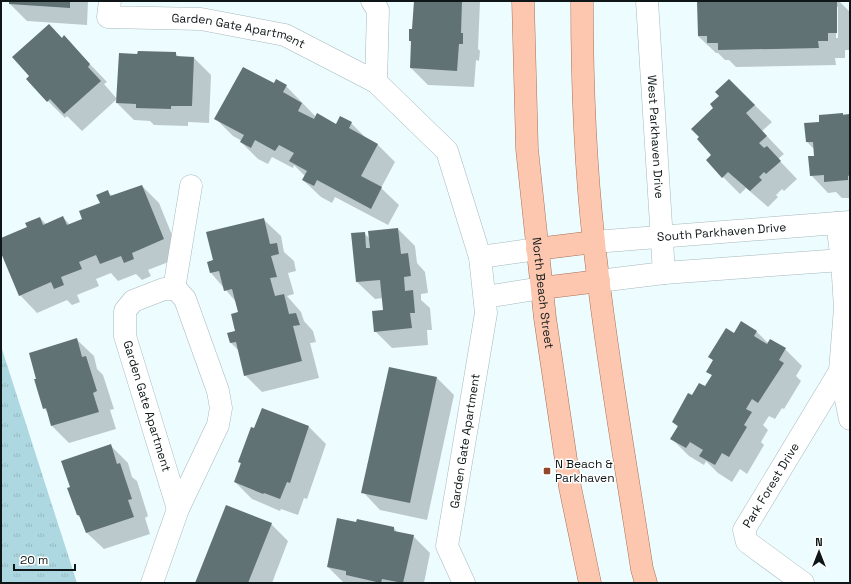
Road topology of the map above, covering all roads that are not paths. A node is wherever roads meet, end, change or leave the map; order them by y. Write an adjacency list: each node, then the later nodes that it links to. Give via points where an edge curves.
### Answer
1 (110, 1): 6 (lane, Garden Gate Apartment, via 108,18 201,18 285,35)
2 (372, 1): 6 (lane, via 378,10)
3 (523, 1): 11 (main road, North Beach Street, via 528,149)
4 (582, 1): 10 (main road, via 588,184)
5 (647, 1): 9 (lane, West Parkhaven Drive)
6 (376, 82): 12 (lane, Garden Gate Apartment, via 447,151)
7 (192, 186): 17 (lane)
8 (844, 222): 9 (lane, South Parkhaven Drive); 13 (lane)
9 (661, 236): 10 (lane, South Parkhaven Drive); 14 (lane, West Parkhaven Drive)
10 (594, 242): 11 (main road); 15 (main road)
11 (537, 249): 12 (lane); 16 (main road, North Beach Street)
12 (480, 257): 18 (lane, Garden Gate Apartment)
13 (842, 260): 14 (lane); 19 (lane, via 845,308)
14 (664, 273): 15 (lane)
15 (599, 282): 16 (main road); 25 (main road, via 604,327)
16 (542, 288): 18 (lane); 24 (main road, North Beach Street, via 570,487)
17 (174, 289): 21 (lane, via 185,299 218,391 221,408 218,425); 21 (lane, Garden Gate Apartment, via 164,289 133,301 125,311 125,336)
18 (485, 297): 23 (lane, Garden Gate Apartment, via 486,313 448,546)
19 (840, 371): 20 (lane); 26 (lane, Park Forest Drive, via 744,530 747,542)
20 (850, 419)
21 (178, 509): 22 (lane)
22 (152, 583)
23 (464, 583)
24 (590, 583)
25 (646, 583)
26 (803, 583)

